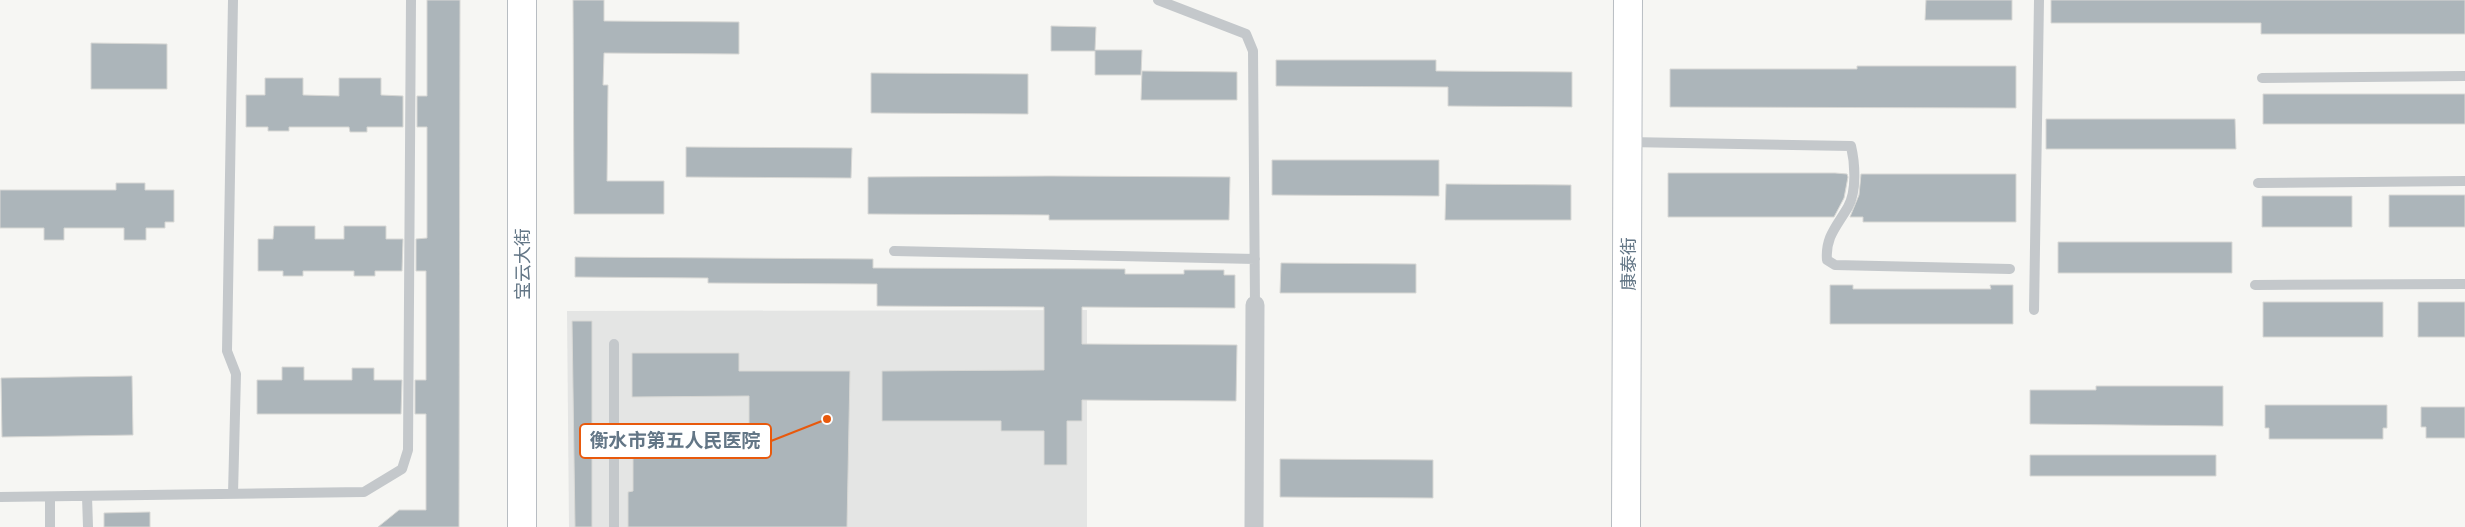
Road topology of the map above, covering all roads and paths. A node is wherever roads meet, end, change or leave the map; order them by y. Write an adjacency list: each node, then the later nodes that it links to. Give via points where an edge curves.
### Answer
1 (232, 0): 20 (lane, via 227,351 236,374)
2 (411, 0): 20 (lane, via 408,450 402,469 364,492)
3 (522, 0): 26 (street, 宝云大街)
4 (1158, 0): 13 (lane, via 1246,34 1253,51)
5 (1628, 0): 9 (street, 康泰街)
6 (2039, 0): 18 (lane)
7 (2465, 76): 8 (lane)
8 (2262, 78)
9 (1628, 142): 14 (lane, via 1851,146 1853,192 1849,206 1829,235 1827,260 1835,265); 29 (street, 康泰街)
10 (2465, 181): 11 (lane)
11 (2258, 183)
12 (894, 251): 13 (lane)
13 (1255, 259): 17 (lane)
14 (2010, 269)
15 (2465, 284): 16 (lane)
16 (2256, 285)
17 (1255, 305): 28 (street)
18 (2034, 310)
19 (614, 344): 27 (lane)
20 (233, 494): 21 (lane)
21 (87, 496): 23 (lane); 25 (lane)
22 (0, 497): 23 (lane)
23 (50, 497): 24 (lane)
24 (50, 527)
25 (88, 527)
26 (522, 527)
27 (614, 527)
28 (1254, 527)
29 (1626, 527)

